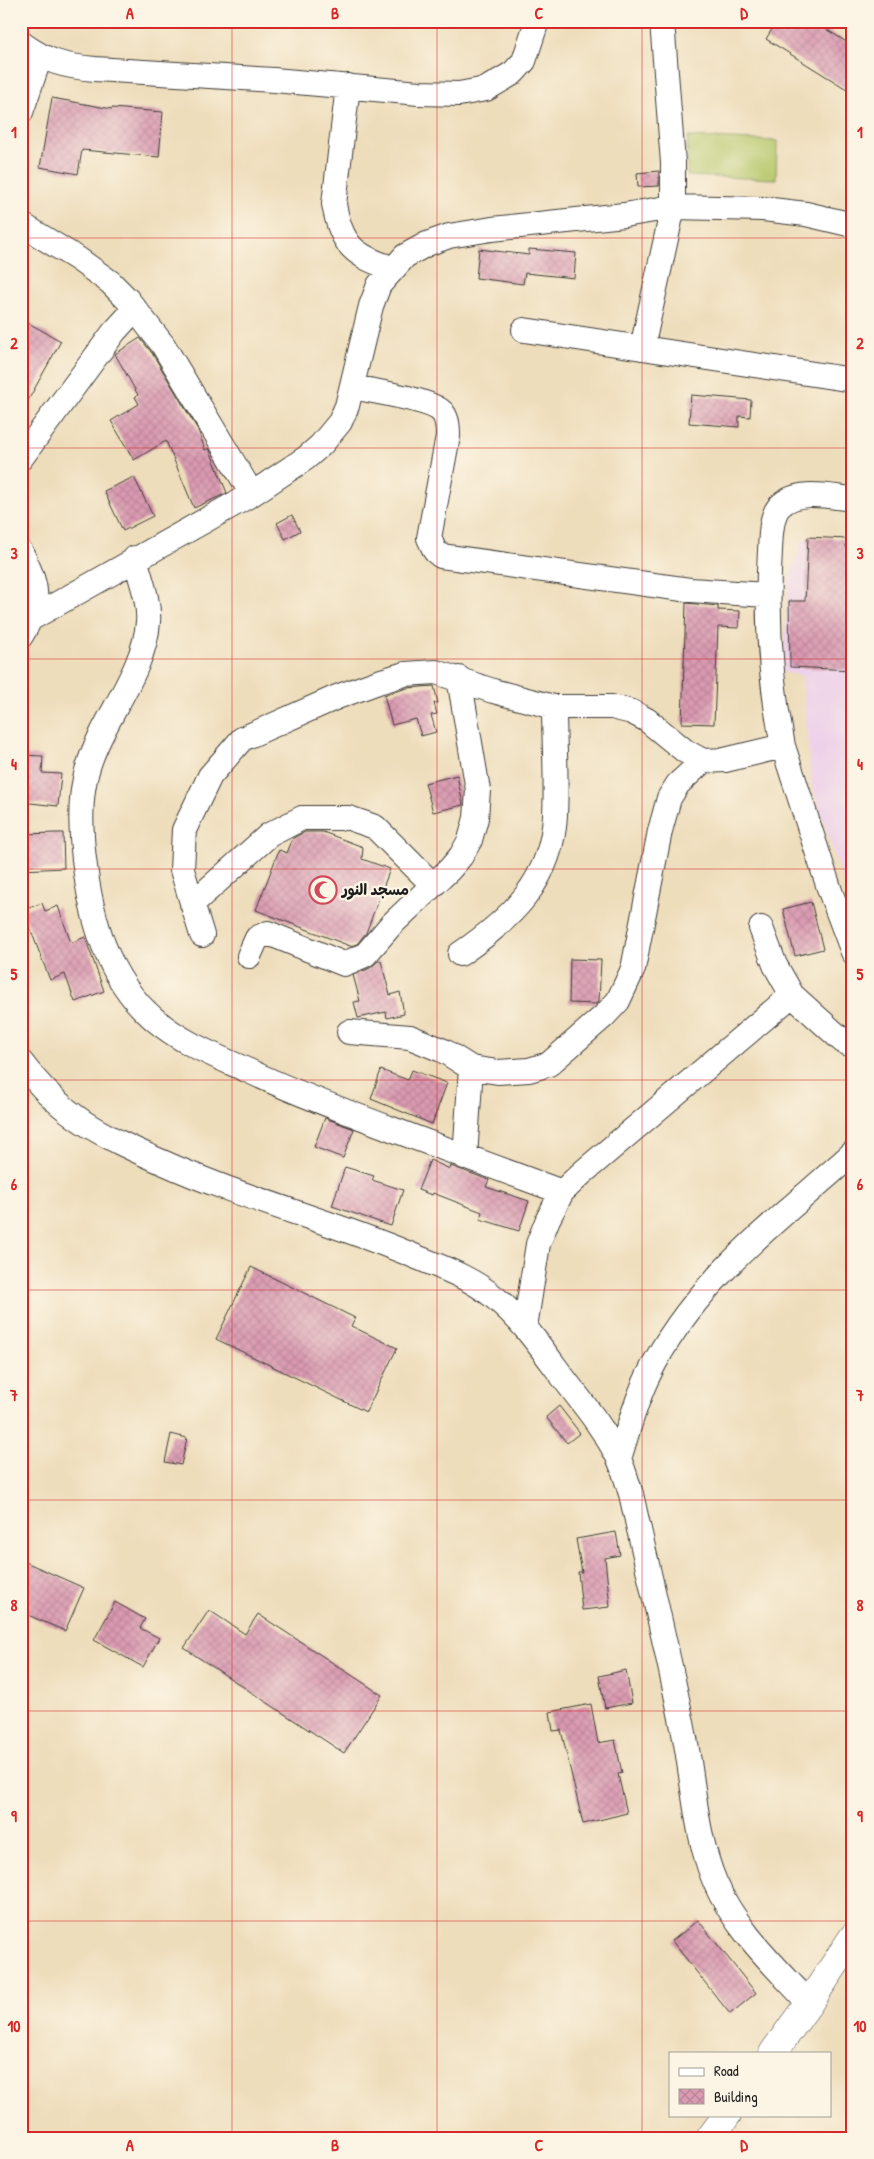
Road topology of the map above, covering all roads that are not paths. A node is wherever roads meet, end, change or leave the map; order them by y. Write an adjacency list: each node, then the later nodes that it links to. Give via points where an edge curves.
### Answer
1 (537, 21): 5 (street, via 524,61 504,80 486,89 449,94)
2 (662, 21): 7 (street, via 673,163)
3 (21, 43): 4 (street)
4 (40, 56): 5 (street, via 67,66 94,69); 6 (street)
5 (348, 86): 10 (street, via 334,204 337,223 348,246 372,261)
6 (21, 112)
7 (672, 207): 9 (street, via 806,214); 10 (street, via 449,236 405,256); 13 (street)
8 (21, 224): 11 (street, via 110,282)
9 (853, 225)
10 (392, 268): 15 (street, via 379,285 371,306)
11 (135, 309): 16 (street, via 114,332); 17 (street, via 163,345)
12 (524, 330): 13 (street)
13 (642, 348): 14 (street)
14 (853, 380)
15 (353, 387): 17 (street, via 340,422 322,445); 21 (street, via 421,402 444,414 448,436 429,538 441,556 690,590)
16 (21, 458)
17 (252, 494): 20 (street)
18 (853, 499): 21 (street, via 812,495 796,497 778,507 771,531)
19 (21, 552): 22 (street, via 36,589)
20 (135, 558): 22 (street); 40 (street, via 148,620 146,635 96,746 85,778 81,821 88,895 97,930 120,978 154,1019 198,1048 317,1101)
21 (767, 595): 25 (street, via 771,668)
22 (27, 627)
23 (459, 678): 24 (street, via 493,691); 27 (street, via 478,790 476,818 461,856); 28 (street, via 423,671 378,682 337,696 242,740 210,776 184,830 182,870)
24 (554, 707): 26 (street, via 612,707 632,712); 32 (street, via 555,816 552,839 539,877 505,921)
25 (783, 746): 26 (street, via 724,760); 31 (street)
26 (703, 761): 38 (street, via 682,780 669,798 633,969 618,1000 550,1064 529,1070 498,1072)
27 (433, 885): 28 (street, via 375,827 349,818 302,818 269,835); 33 (street, via 391,924 365,955 344,964 268,933 257,938)
28 (192, 904): 30 (street)
29 (761, 928): 34 (street, via 775,965)
30 (202, 934)
31 (853, 952)
32 (460, 954)
33 (249, 956)
34 (792, 995): 36 (street); 41 (street)
35 (349, 1032): 38 (street, via 410,1037 444,1051)
36 (853, 1046)
37 (21, 1062): 42 (street, via 54,1100 84,1124 178,1169 257,1200 338,1226 455,1273 495,1298)
38 (471, 1068): 40 (street)
39 (853, 1153): 43 (street, via 746,1248 676,1326 647,1378)
40 (465, 1157): 41 (street)
41 (562, 1192): 42 (street, via 538,1244)
42 (526, 1327): 43 (street, via 601,1428)
43 (619, 1459): 45 (street, via 631,1494 685,1739 702,1837 715,1882 740,1925)
44 (853, 1937): 45 (main road)
45 (809, 2004): 46 (main road)
46 (774, 2052)
47 (726, 2116): 48 (main road)
48 (710, 2138)

